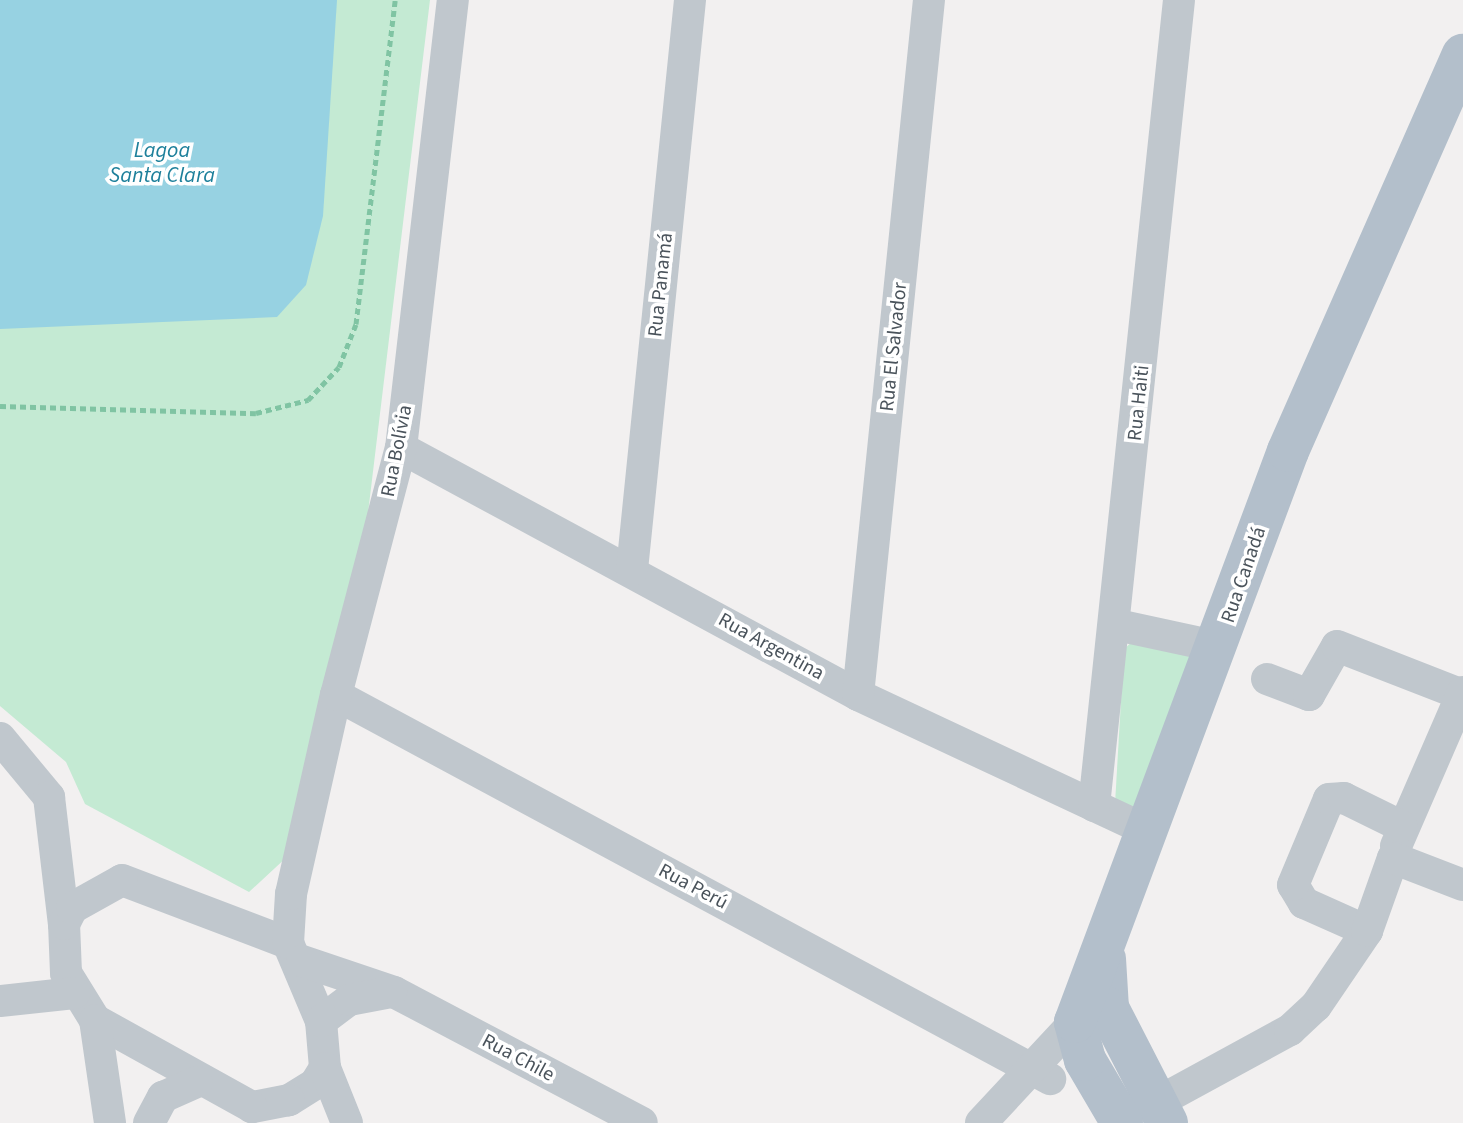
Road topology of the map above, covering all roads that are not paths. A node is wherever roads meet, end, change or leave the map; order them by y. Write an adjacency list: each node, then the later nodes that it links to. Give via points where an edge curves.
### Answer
1 (453, 0): 6 (street, Rua Bolívia)
2 (690, 0): 7 (street, Rua Panamá)
3 (929, 0): 13 (street, Rua El Salvador)
4 (1179, 0): 8 (street, Rua Haiti)
5 (1463, 55): 9 (main road, Rua Canadá, via 1288,451)
6 (401, 448): 7 (street, Rua Argentina); 12 (street, Rua Bolívia)
7 (632, 570): 13 (street, Rua Argentina)
8 (1117, 625): 9 (street); 15 (street, Rua Haiti)
9 (1219, 647): 17 (main road, Rua Canadá)
10 (1267, 679): 11 (street, via 1309,695 1337,646)
11 (1462, 693): 16 (street)
12 (336, 695): 20 (street, Rua Bolívia); 33 (street, Rua Perú)
13 (858, 695): 15 (street, Rua Argentina)
14 (2, 741): 22 (street, via 49,797)
15 (1094, 806): 17 (street, Rua Argentina)
16 (1401, 826): 18 (street); 23 (street, via 1344,798 1329,799 1293,885 1304,903)
17 (1148, 831): 25 (main road, Rua Canadá)
18 (1393, 858): 19 (street); 23 (street)
19 (1463, 885)
20 (291, 894): 21 (street); 24 (street, Rua Bolívia)
21 (248, 922): 22 (street, Rua Chile, via 122,880 72,908); 24 (street, Rua Chile)
22 (64, 924): 27 (street)
23 (1367, 931): 36 (street, via 1316,1006 1290,1030)
24 (295, 952): 26 (street, Rua Chile); 30 (street)
25 (1105, 953): 31 (main road, Rua Canadá); 36 (main road, via 1108,1008)
26 (394, 992): 30 (street, via 349,1000); 40 (street, Rua Chile)
27 (75, 993): 28 (street); 29 (street)
28 (0, 1001)
29 (95, 1020): 34 (street); 37 (street)
30 (321, 1021): 32 (street)
31 (1075, 1022): 33 (street, Rua Canadá); 36 (main road)
32 (325, 1068): 35 (street, via 289,1100); 39 (street)
33 (1031, 1077): 36 (street); 41 (street, Rua Canadá)
34 (197, 1082): 35 (street); 38 (street, via 163,1097)
35 (244, 1111)
36 (1138, 1112)
37 (110, 1123)
38 (149, 1123)
39 (347, 1123)
40 (642, 1123)
41 (981, 1123)

